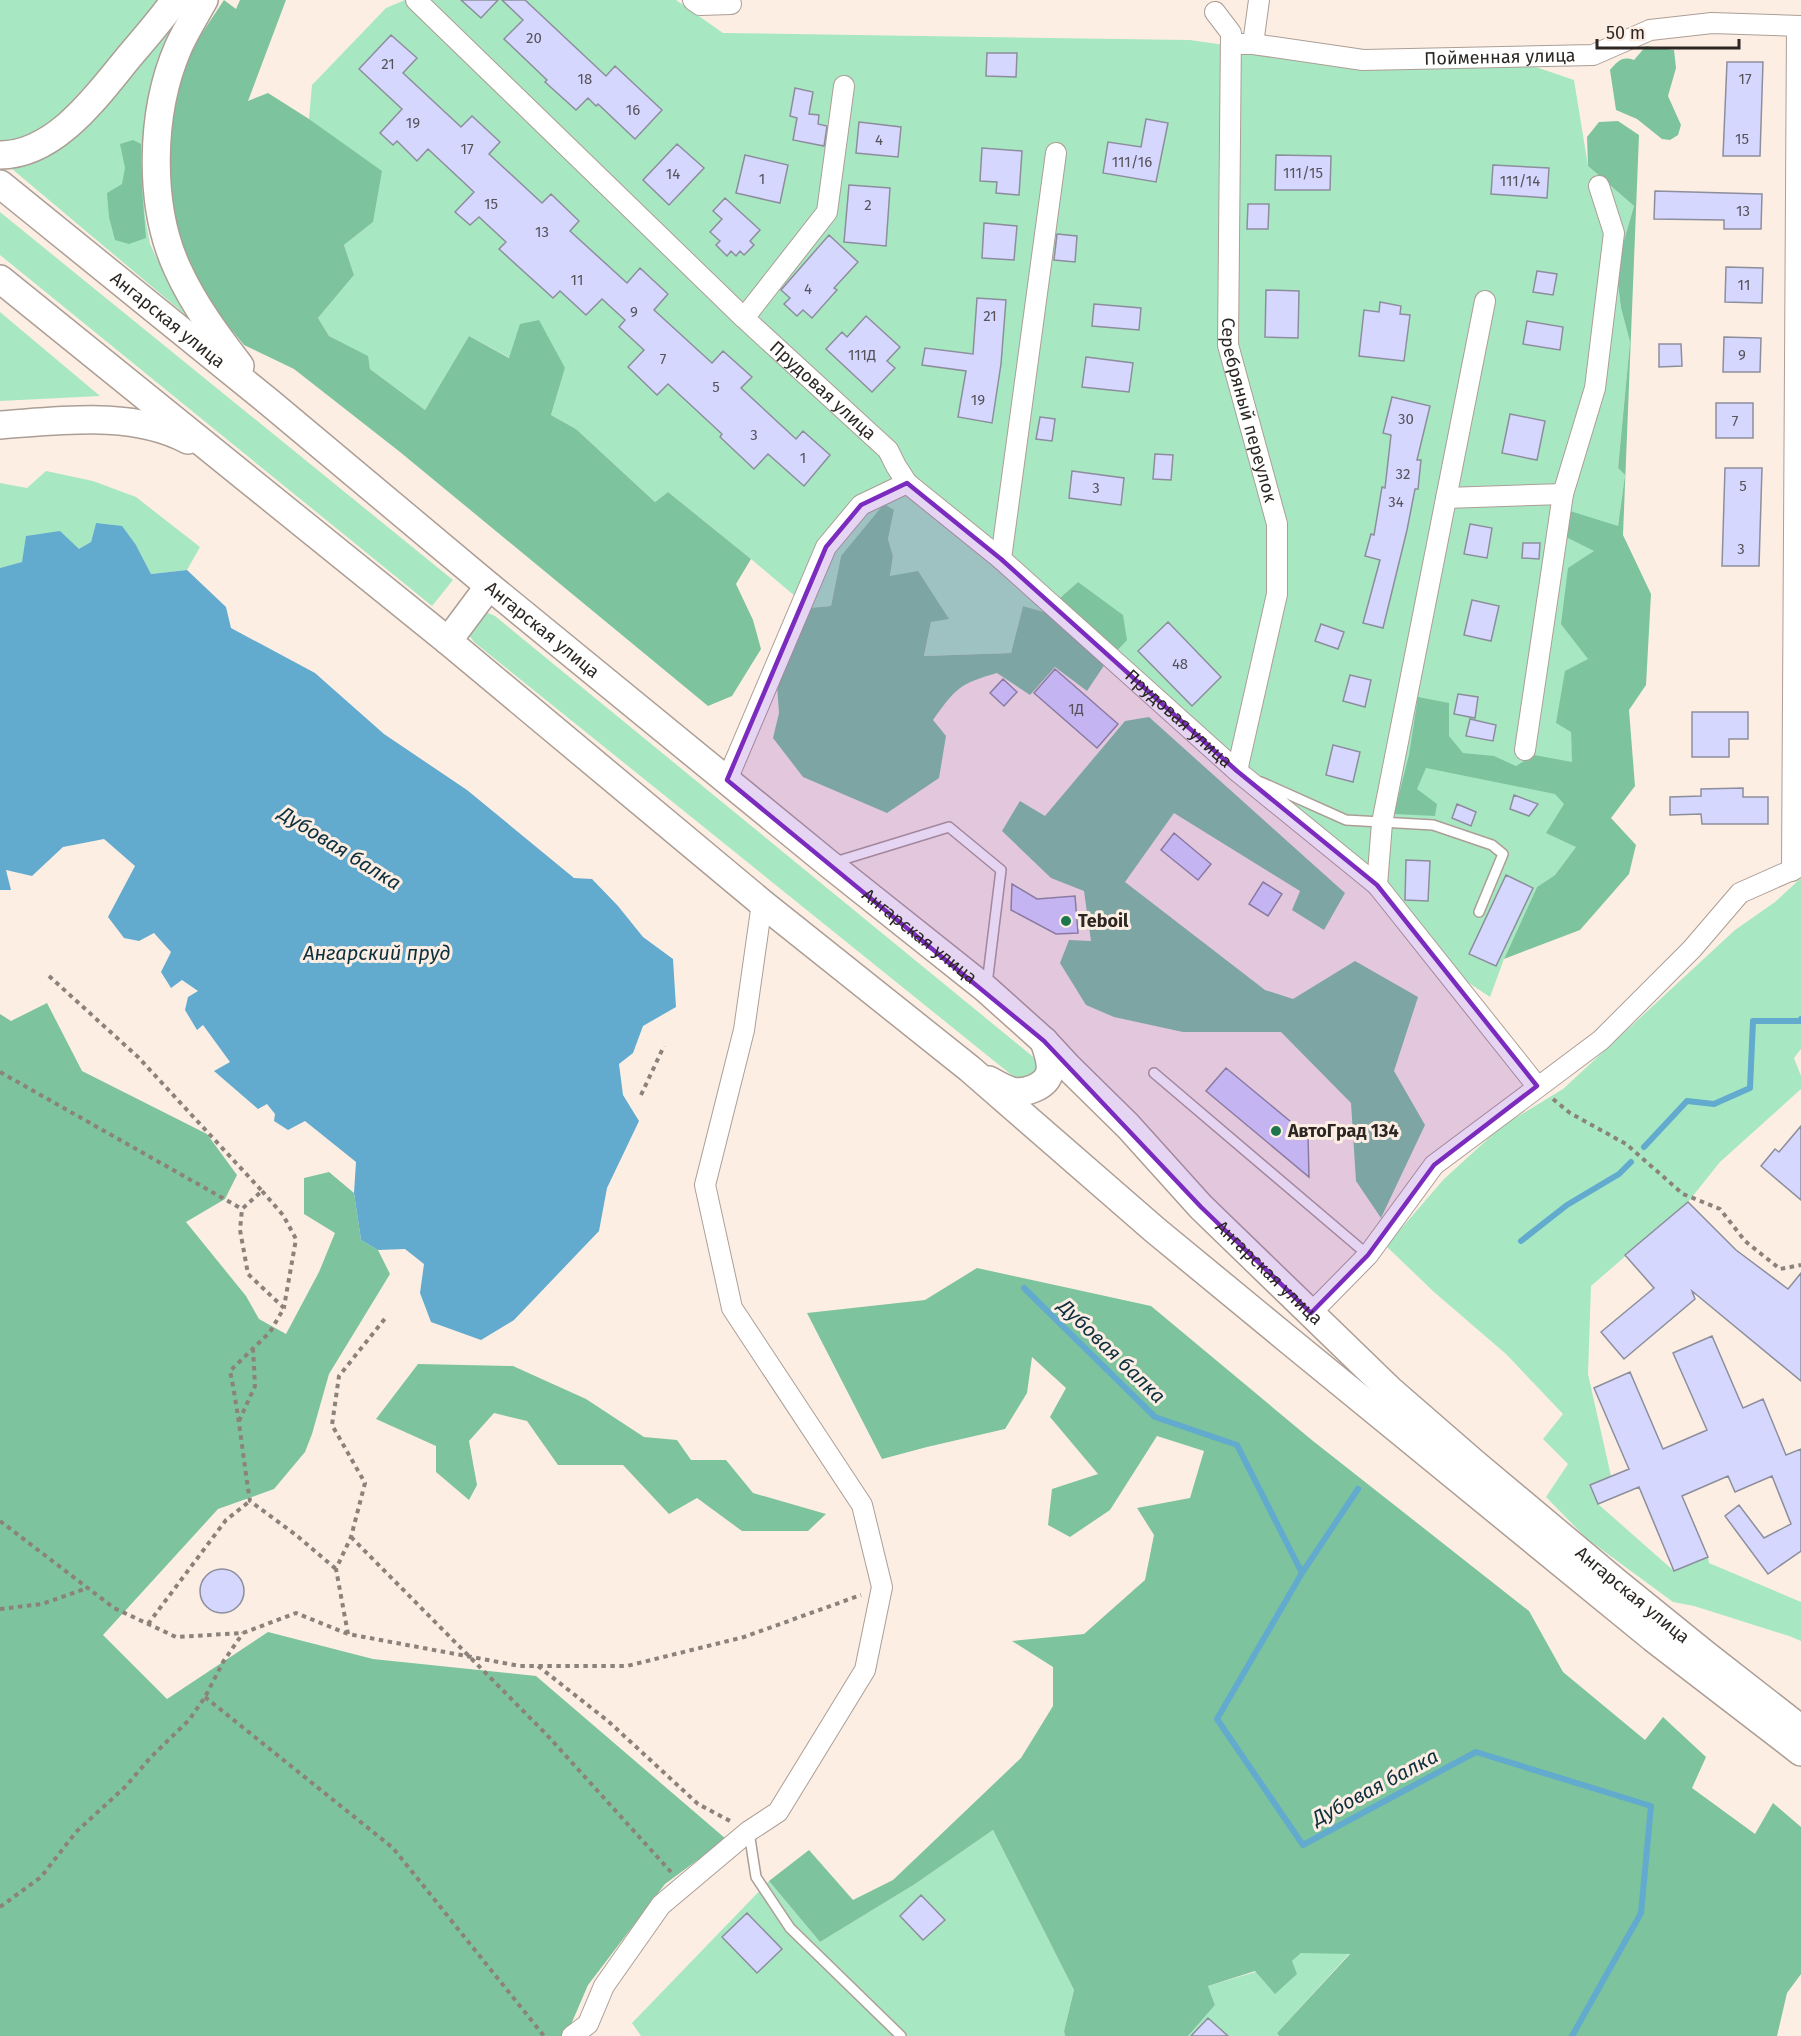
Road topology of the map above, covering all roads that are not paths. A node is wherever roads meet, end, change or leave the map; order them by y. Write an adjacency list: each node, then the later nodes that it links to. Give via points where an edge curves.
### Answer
1 (175, 0): 13 (main road, via 76,119 31,148)
2 (204, 0): 19 (main road, via 177,48 160,106 155,166 162,224 178,270 209,325)
3 (416, 0): 18 (street, Прудовая улица)
4 (693, 0): 6 (street, via 700,5)
5 (1258, 0): 10 (street)
6 (731, 4)
7 (1215, 12): 9 (street, via 1231,33)
8 (1799, 26): 10 (street, Пойменная улица, via 1712,23 1650,30 1593,55 1363,60); 25 (street)
9 (1231, 44): 10 (street, Пойменная улица); 30 (street, Серебряный переулок, via 1228,345 1277,525 1277,594)
10 (1253, 44)
11 (844, 86): 18 (street, via 827,212)
12 (1056, 153): 26 (street)
13 (0, 155)
14 (0, 184): 19 (main road, Ангарская улица)
15 (1599, 186): 23 (street, via 1614,233 1595,388)
16 (0, 279): 21 (main road, Ангарская улица)
17 (1485, 301): 24 (street)
18 (744, 318): 22 (street, Прудовая улица, via 888,450)
19 (269, 402): 27 (main road, Ангарская улица)
20 (0, 425): 21 (main road, via 109,421 150,426 178,435)
21 (225, 460): 28 (main road, Ангарская улица)
22 (907, 483): 26 (street, Прудовая улица); 31 (street, via 861,506 826,547)
23 (1563, 494): 24 (street); 29 (street)
24 (1446, 498): 32 (street)
25 (1798, 543): 34 (street)
26 (1001, 559): 30 (street, Прудовая улица)
27 (489, 586): 28 (main road); 31 (main road, Ангарская улица)
28 (448, 641): 36 (main road, Ангарская улица)
29 (1525, 750)
30 (1237, 771): 32 (lane, via 1346,820); 35 (street, Прудовая улица)
31 (727, 780): 33 (main road, Ангарская улица)
32 (1382, 823): 35 (street); 37 (lane, via 1433,825 1492,844 1503,854)
33 (829, 864): 38 (main road, Ангарская улица); 38 (lane, via 949,827 1001,870)
34 (1796, 869): 42 (street, via 1740,893 1692,949 1601,1040)
35 (1377, 885): 42 (street, Прудовая улица)
36 (762, 903): 40 (main road, Ангарская улица); 47 (street, via 744,1030 705,1185 732,1308 862,1505 882,1587 865,1670 778,1812)
37 (1479, 912)
38 (986, 989): 39 (main road, Ангарская улица)
39 (1044, 1041): 40 (main road, via 1049,1074 1037,1087 1011,1091); 44 (main road, Ангарская улица, via 1201,1207)
40 (970, 1070): 46 (main road, Ангарская улица, via 1290,1342 1653,1638)
41 (1154, 1073): 43 (lane)
42 (1537, 1086): 43 (street, via 1434,1165)
43 (1368, 1255): 44 (street)
44 (1311, 1313): 45 (main road, Ангарская улица, via 1390,1390 1474,1463)
45 (1801, 1729)
46 (1801, 1752)
47 (749, 1831): 48 (street, via 661,1905 604,1986); 50 (lane, via 756,1876 789,1928)
48 (591, 2030): 49 (street)
49 (572, 2036)
50 (901, 2036)

